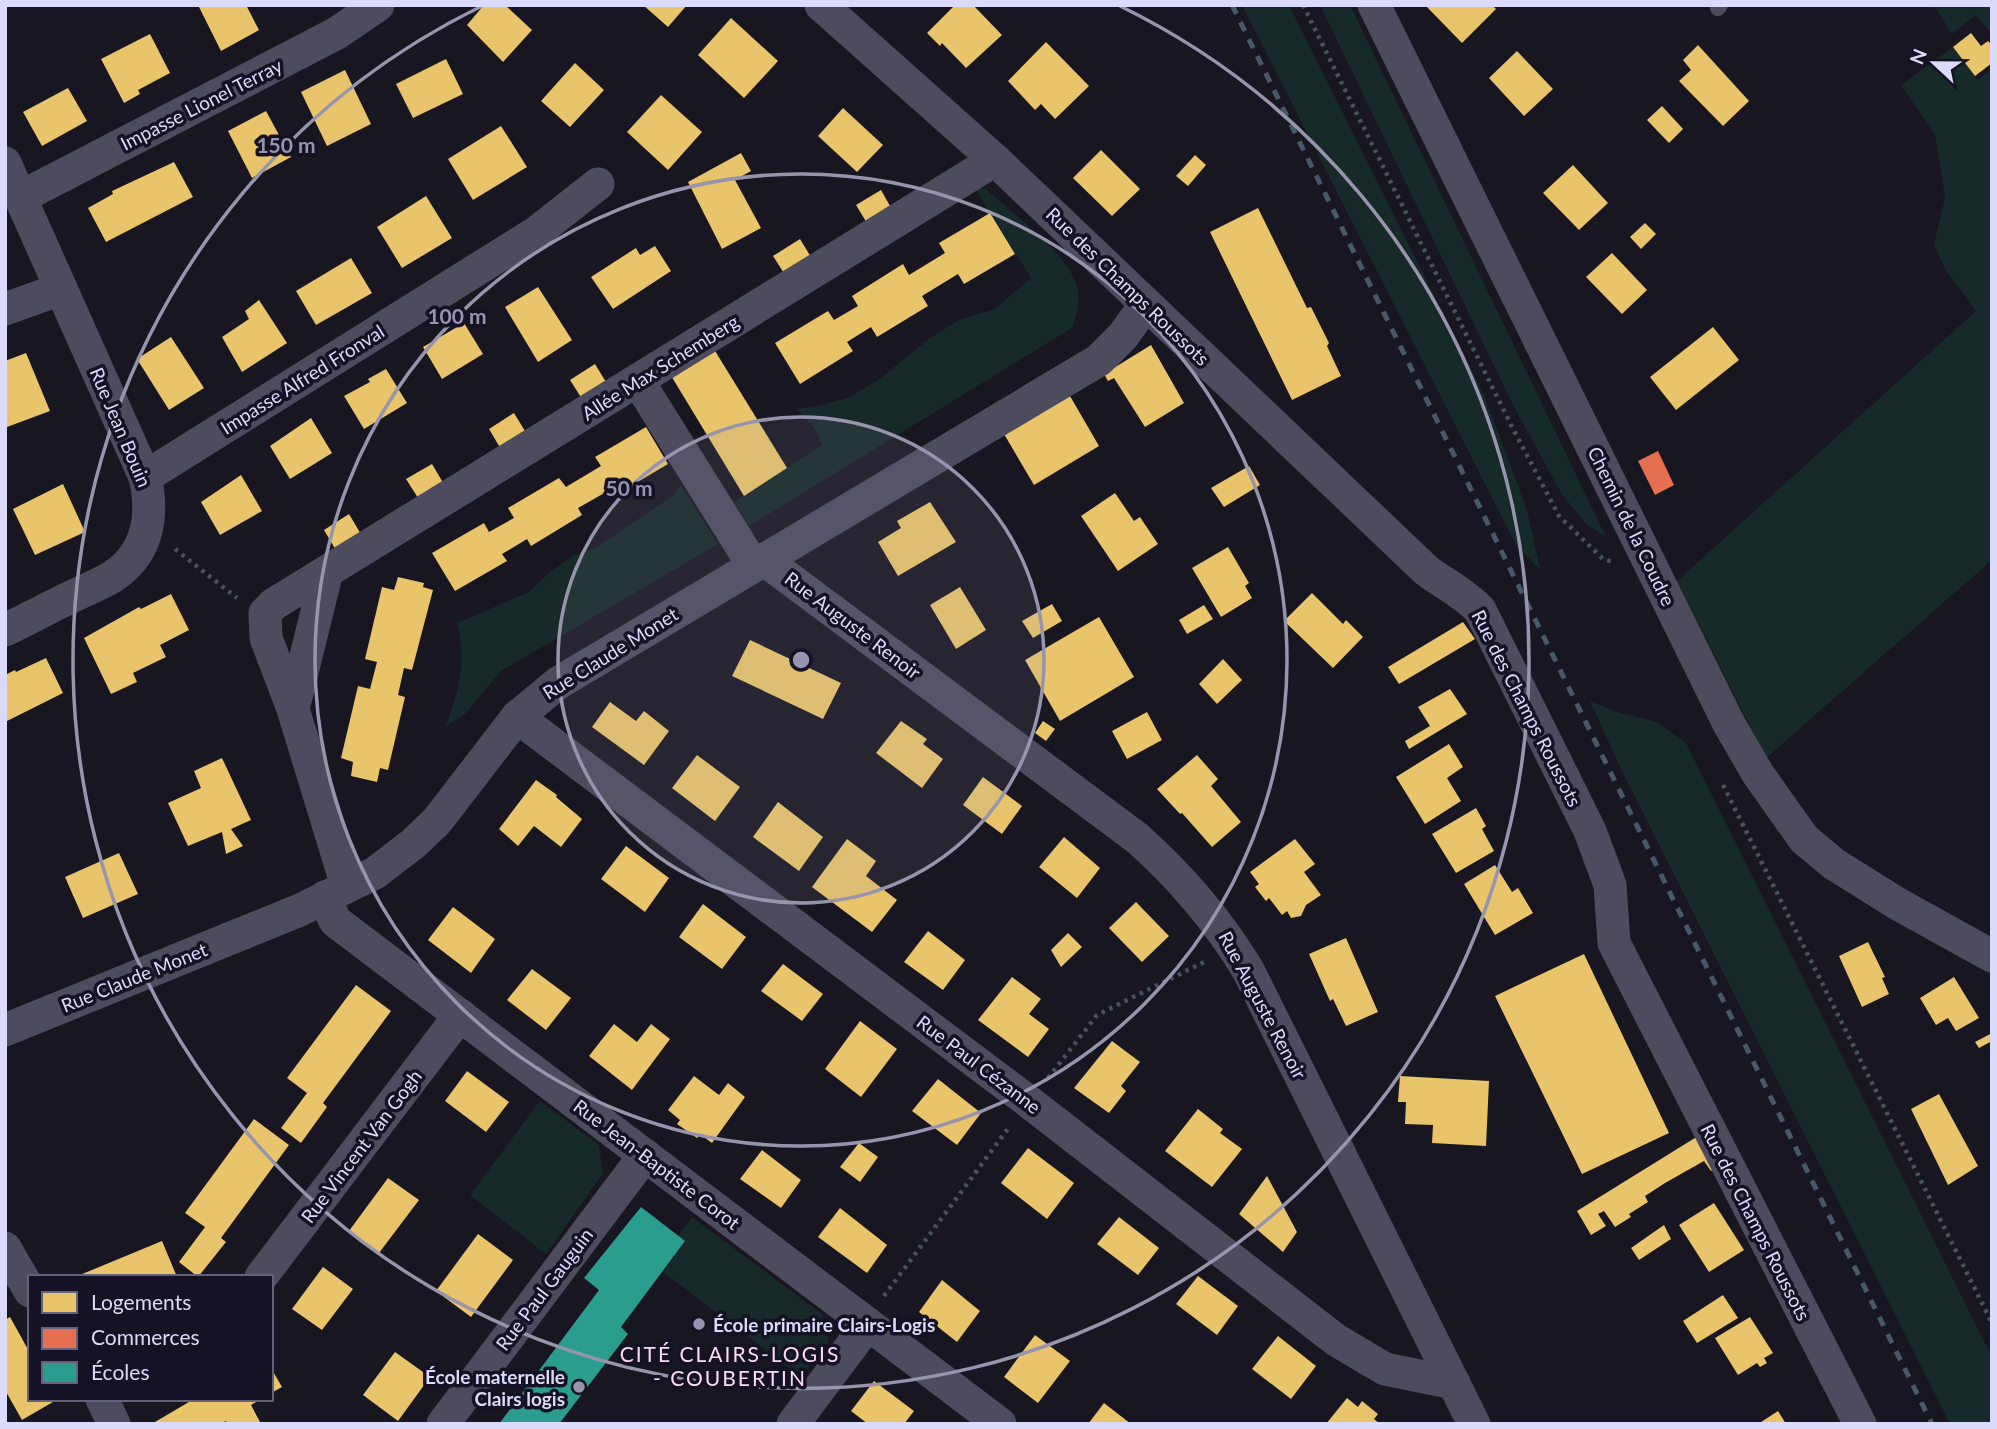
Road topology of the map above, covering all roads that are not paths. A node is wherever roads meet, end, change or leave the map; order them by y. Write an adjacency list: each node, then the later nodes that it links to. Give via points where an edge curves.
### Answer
1 (378, 5): 7 (street, Impasse Lionel Terray, via 337,33)
2 (821, 5): 4 (street, Rue des Champs Roussots)
3 (1374, 5): 19 (street, Chemin de la Coudre, via 1758,774 1804,839 1834,864)
4 (995, 160): 9 (street, Rue des Champs Roussots); 11 (street, Allée Max Schemberg)
5 (5, 163): 7 (street, Rue Jean Bouin)
6 (598, 184): 12 (street, Impasse Alfred Fronval, via 537,232)
7 (21, 197): 8 (street, Rue Jean Bouin)
8 (61, 289): 10 (street); 12 (street, Rue Jean Bouin)
9 (1146, 304): 13 (street, Rue Claude Monet, via 1098,360); 34 (street, Rue des Champs Roussots, via 1427,571 1480,610 1590,831 1610,885 1615,943)
10 (5, 309)
11 (638, 381): 13 (street); 14 (street, Allée Max Schemberg)
12 (145, 477): 15 (street, Rue Jean Bouin, via 149,522 131,561 113,576)
13 (758, 562): 17 (street, Rue Claude Monet, via 558,683); 27 (street, Rue Auguste Renoir, via 1137,838 1196,895 1248,970)
14 (326, 575): 16 (street); 16 (street, Allée Max Schemberg, via 265,613 266,638)
15 (5, 630)
16 (293, 709): 18 (street)
17 (517, 717): 18 (street, Rue Claude Monet, via 437,821 375,873); 27 (street, Rue Paul Cézanne, via 1029,1102 1336,1340 1385,1369)
18 (336, 892): 20 (street, Rue Jean-Baptiste Corot, via 335,921); 21 (street, Rue Claude Monet)
19 (1992, 956)
20 (460, 1015): 22 (street, Rue Jean-Baptiste Corot); 24 (street, Rue Vincent Van Gogh)
21 (5, 1030)
22 (645, 1155): 26 (street, Rue Jean-Baptiste Corot); 30 (street, Rue Paul Gauguin)
23 (5, 1248): 25 (street)
24 (263, 1275)
25 (28, 1288)
26 (868, 1324): 31 (street); 32 (street, Rue Jean-Baptiste Corot)
27 (1454, 1383): 33 (street, Rue Auguste Renoir)
28 (103, 1401): 29 (street)
29 (114, 1424)
30 (443, 1424)
31 (793, 1424)
32 (1000, 1424)
33 (1474, 1424)
34 (1860, 1424)

